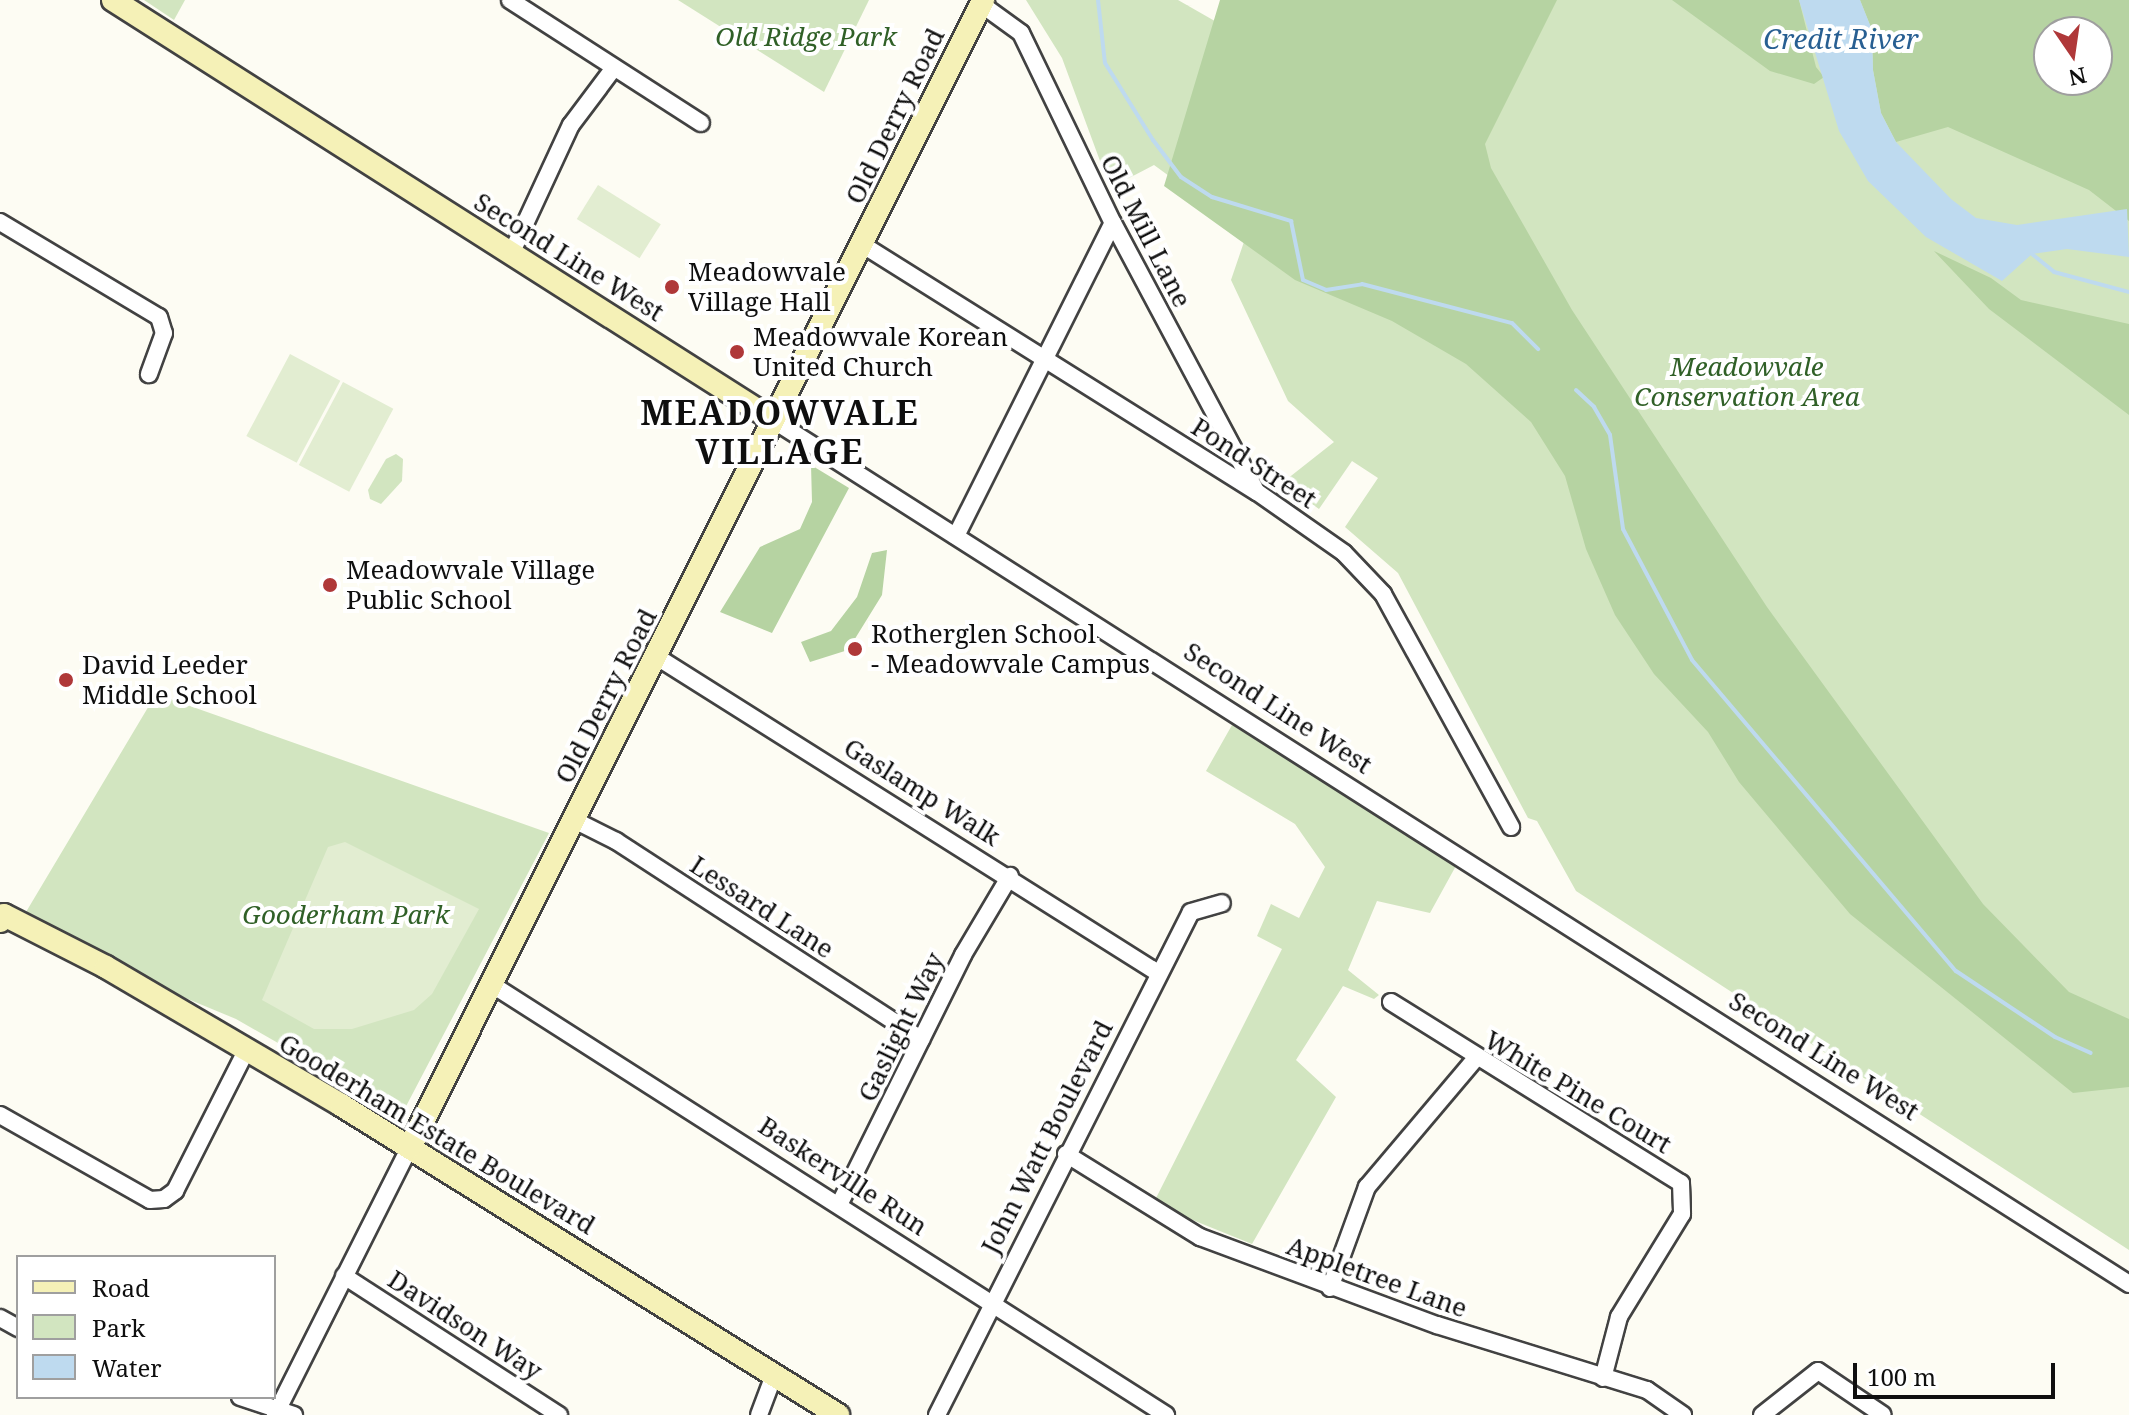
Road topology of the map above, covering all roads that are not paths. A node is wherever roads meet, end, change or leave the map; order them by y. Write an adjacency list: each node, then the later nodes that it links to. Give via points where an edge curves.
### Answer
1 (113, 0): 9 (street, Second Line West)
2 (510, 0): 4 (street)
3 (982, 2): 7 (street, Old Mill Lane, via 1021,33); 8 (street, Old Derry Road)
4 (613, 69): 5 (street); 9 (street, via 571,125)
5 (701, 123)
6 (0, 222): 11 (street, via 159,317 164,333)
7 (1113, 223): 10 (street); 13 (street, Old Mill Lane)
8 (863, 245): 10 (street, Pond Street); 12 (street, Old Derry Road)
9 (511, 254): 12 (street, Second Line West)
10 (1044, 358): 13 (street, Pond Street); 14 (street)
11 (149, 374)
12 (773, 420): 14 (street, Second Line West); 15 (street, Old Derry Road)
13 (1257, 492): 17 (street, Pond Street, via 1344,553 1383,594)
14 (956, 536): 32 (street, Second Line West)
15 (657, 657): 16 (street, Old Derry Road); 18 (street, Gaslamp Walk)
16 (574, 820): 22 (street, Old Derry Road); 24 (street, Lessard Lane, via 616,841)
17 (1511, 827)
18 (1010, 876): 21 (street, Gaslamp Walk); 24 (street, Gaslight Way)
19 (1222, 903): 21 (street, John Watt Boulevard, via 1191,912)
20 (1, 916): 25 (street, Gooderham Estate Boulevard, via 106,967)
21 (1158, 973): 29 (street, John Watt Boulevard)
22 (491, 984): 28 (street, Old Derry Road); 30 (street, Baskerville Run)
23 (1391, 1002): 26 (street, White Pine Court)
24 (921, 1039): 30 (street, Gaslight Way)
25 (246, 1051): 27 (street, via 175,1191 164,1199 150,1200); 28 (street, Gooderham Estate Boulevard)
26 (1476, 1058): 33 (street, via 1367,1187); 36 (street, White Pine Court, via 1635,1150 1684,1190 1682,1214 1619,1317)
27 (0, 1115)
28 (410, 1147): 31 (street, Old Derry Road); 35 (street, Gooderham Estate Boulevard)
29 (1066, 1154): 33 (street, Appletree Lane, via 1200,1237); 34 (street, John Watt Boulevard)
30 (840, 1203): 34 (street, Baskerville Run)
31 (344, 1276): 38 (street, Old Derry Road); 39 (street, Davidson Way)
32 (2129, 1284)
33 (1330, 1288): 36 (street, Appletree Lane)
34 (992, 1301): 42 (street, John Watt Boulevard); 43 (street, Baskerville Run)
35 (774, 1375): 40 (street); 41 (street, Gooderham Estate Boulevard)
36 (1603, 1378): 44 (street, Appletree Lane, via 1647,1390)
37 (245, 1399): 38 (street)
38 (282, 1413)
39 (559, 1415)
40 (759, 1415)
41 (838, 1415)
42 (937, 1415)
43 (1166, 1415)
44 (1683, 1415)
45 (1762, 1415): 46 (street, via 1818,1371)
46 (1883, 1415)

